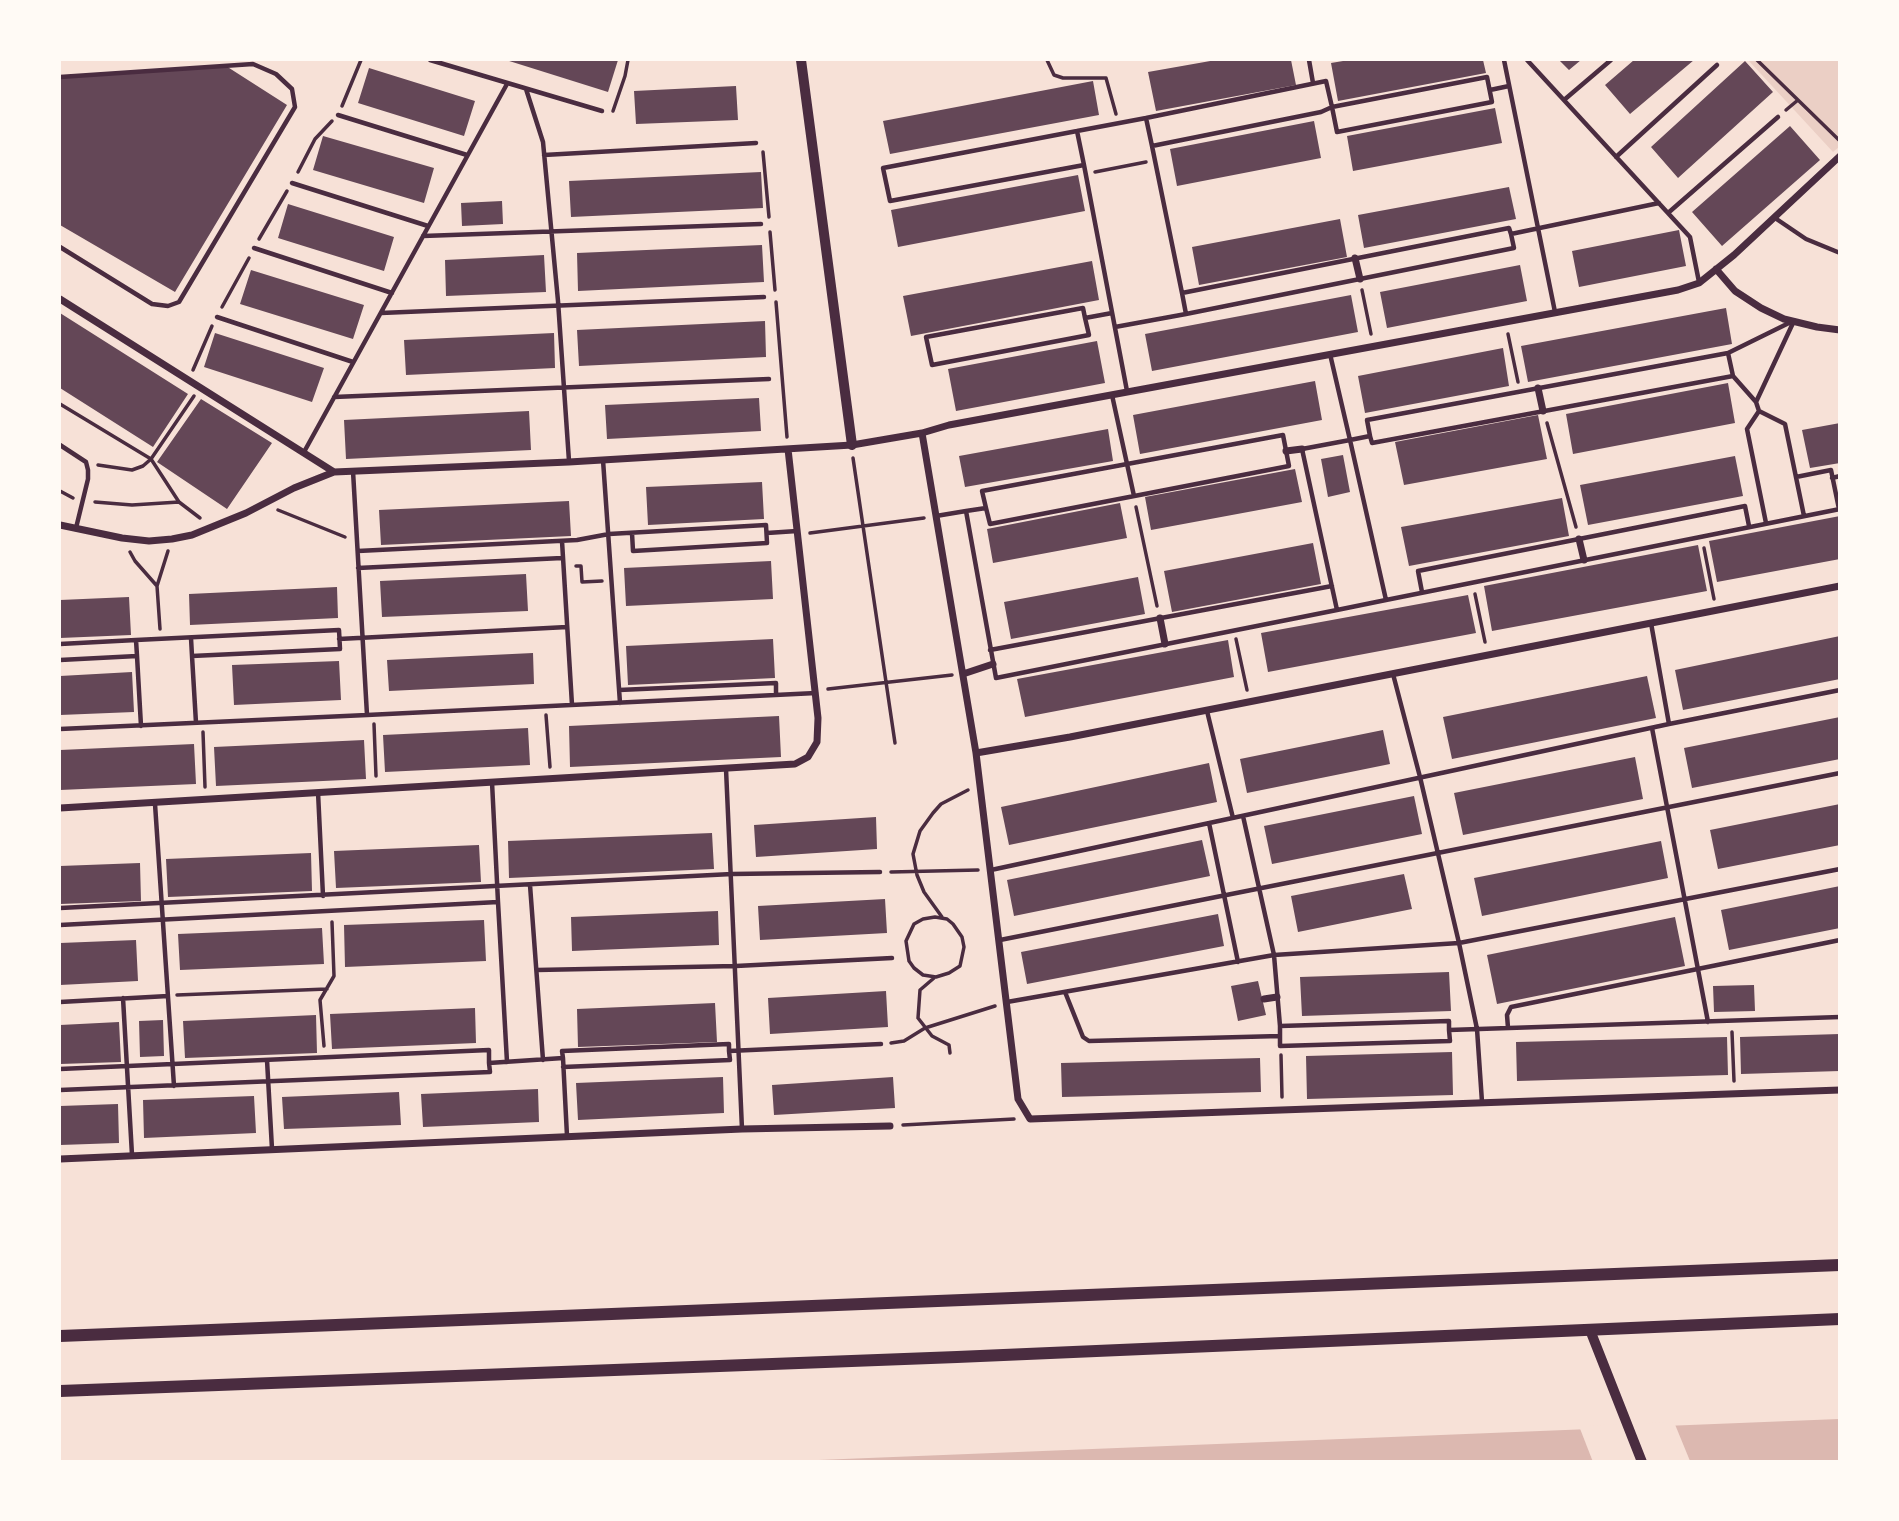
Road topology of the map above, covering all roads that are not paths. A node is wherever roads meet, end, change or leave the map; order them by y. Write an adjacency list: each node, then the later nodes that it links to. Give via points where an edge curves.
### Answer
1 (430, 60): 10 (lane)
2 (801, 60): 76 (main road)
3 (1309, 60): 9 (lane)
4 (1504, 60): 11 (lane)
5 (1527, 60): 14 (lane)
6 (1611, 60): 14 (lane)
7 (1717, 65): 25 (lane)
8 (60, 77): 38 (lane, via 253,64 276,74 292,89 295,107 179,302 152,304)
9 (1313, 83): 15 (lane, via 1326,81); 19 (lane)
10 (507, 84): 12 (lane); 23 (lane)
11 (1510, 86): 13 (lane); 34 (lane)
12 (526, 89): 16 (lane); 24 (lane)
13 (1490, 90): 15 (lane, via 1487,77); 15 (lane, via 1492,102 1337,132)
14 (1564, 100): 25 (lane)
15 (1332, 107): 22 (lane)
16 (602, 111)
17 (338, 115): 23 (lane)
18 (1779, 117): 30 (lane)
19 (1146, 118): 20 (lane); 22 (lane)
20 (1077, 131): 27 (lane); 27 (lane, via 883,168 890,201)
21 (756, 143): 24 (lane)
22 (1152, 146): 46 (lane)
23 (467, 155): 33 (lane)
24 (544, 155): 35 (lane)
25 (1616, 156): 29 (lane)
26 (1839, 156): 31 (street)
27 (1084, 165): 51 (lane)
28 (292, 183): 33 (lane)
29 (1659, 203): 30 (lane); 34 (lane)
30 (1668, 213): 44 (lane, via 1690,237)
31 (1774, 217): 40 (lane, via 1806,239); 42 (street)
32 (761, 224): 35 (lane)
33 (428, 226): 37 (lane)
34 (1538, 228): 36 (lane); 52 (lane)
35 (552, 231): 37 (lane); 49 (lane)
36 (1511, 234): 41 (lane, via 1510,228); 43 (lane, via 1514,248)
37 (422, 236): 45 (lane)
38 (60, 247)
39 (254, 248): 45 (lane)
40 (1839, 253)
41 (1355, 258): 43 (street); 46 (lane)
42 (1716, 269): 44 (street); 56 (street, via 1735,291)
43 (1360, 279): 53 (lane)
44 (1699, 283): 52 (street)
45 (392, 293): 50 (lane)
46 (1182, 293): 53 (lane)
47 (764, 298): 49 (lane)
48 (60, 299): 80 (street)
49 (559, 306): 50 (lane); 64 (lane)
50 (380, 313): 61 (lane)
51 (1112, 313): 55 (lane); 57 (lane)
52 (1555, 313): 60 (street)
53 (1186, 314): 57 (lane)
54 (216, 317): 61 (lane)
55 (1085, 318): 55 (lane, via 1083,308 926,337 932,365 1089,335)
56 (1794, 321): 58 (street); 59 (lane); 69 (lane)
57 (1115, 327): 66 (lane)
58 (1839, 330)
59 (1728, 352): 62 (lane); 65 (lane)
60 (1330, 354): 66 (street); 74 (lane)
61 (354, 362): 68 (lane)
62 (1732, 376): 69 (lane); 70 (lane)
63 (769, 379): 64 (lane)
64 (564, 387): 68 (lane); 82 (lane)
65 (1538, 388): 70 (street); 73 (lane, via 1367,420)
66 (1127, 392): 67 (street)
67 (1112, 395): 72 (street); 83 (lane)
68 (334, 397): 80 (lane)
69 (1756, 401): 71 (lane)
70 (1543, 411): 73 (lane, via 1372,443)
71 (1759, 411): 87 (lane, via 1784,424); 95 (lane, via 1746,429)
72 (922, 433): 76 (street); 93 (street)
73 (1370, 436): 74 (lane)
74 (1350, 440): 78 (lane); 112 (lane)
75 (60, 444): 98 (lane, via 86,462 88,479)
76 (852, 445): 77 (street)
77 (788, 449): 81 (street); 101 (street)
78 (1302, 449): 79 (street); 109 (lane)
79 (1286, 451): 83 (lane, via 1283,435); 89 (lane, via 1289,466)
80 (304, 453): 85 (street)
81 (604, 460): 82 (street); 102 (lane)
82 (569, 462): 84 (street)
83 (1127, 464): 89 (lane); 90 (lane, via 982,491)
84 (353, 471): 85 (street); 105 (lane)
85 (334, 472): 98 (street, via 192,535 149,541)
86 (1839, 476): 88 (lane)
87 (1796, 477): 88 (lane, via 1831,470); 94 (lane)
88 (1832, 478): 91 (lane)
89 (1133, 496): 90 (lane, via 990,524)
90 (986, 508): 92 (lane)
91 (1839, 509): 94 (lane)
92 (966, 511): 93 (lane); 123 (lane)
93 (936, 516): 128 (street)
94 (1804, 516): 95 (lane)
95 (1766, 523): 97 (lane)
96 (60, 525): 98 (street)
97 (1749, 526): 103 (lane, via 1745,506); 107 (lane)
98 (76, 529)
99 (632, 533): 100 (lane, via 766,525); 100 (lane, via 633,551 767,543); 102 (lane)
100 (767, 533): 101 (lane)
101 (797, 533): 132 (street)
102 (609, 534): 104 (lane); 130 (lane)
103 (1579, 539): 107 (street); 111 (lane, via 1418,571)
104 (562, 541): 105 (lane); 106 (lane)
105 (358, 551): 108 (lane)
106 (562, 558): 108 (lane); 116 (lane)
107 (1584, 560): 111 (lane)
108 (358, 568): 119 (lane)
109 (1332, 586): 113 (lane); 114 (lane)
110 (1839, 586): 115 (street)
111 (1422, 592): 112 (lane)
112 (1386, 600): 113 (lane)
113 (1337, 610): 122 (lane)
114 (1160, 618): 122 (street); 123 (lane)
115 (1651, 623): 129 (street); 139 (lane)
116 (567, 627): 119 (lane); 135 (lane)
117 (191, 638): 118 (lane, via 339,630); 120 (lane); 125 (lane)
118 (339, 639): 119 (lane); 125 (lane, via 340,649)
119 (363, 639): 137 (lane)
120 (136, 640): 121 (lane); 124 (lane)
121 (60, 644)
122 (1165, 644): 127 (lane, via 996,678)
123 (990, 650): 127 (lane)
124 (137, 656): 126 (lane); 140 (lane)
125 (192, 656): 138 (lane)
126 (60, 660)
127 (993, 664): 128 (street)
128 (963, 674): 143 (street)
129 (1393, 674): 136 (street); 146 (lane)
130 (619, 690): 133 (lane, via 776,683); 134 (lane)
131 (1839, 690): 139 (lane)
132 (815, 692): 133 (lane); 144 (street, via 817,742 808,757 796,764)
133 (776, 695): 134 (lane)
134 (620, 703): 135 (lane)
135 (572, 705): 137 (lane)
136 (1207, 710): 143 (street); 153 (lane)
137 (370, 715): 138 (lane)
138 (199, 723): 140 (lane)
139 (1669, 724): 141 (lane)
140 (141, 726): 142 (lane)
141 (1652, 728): 146 (lane); 150 (lane)
142 (60, 729)
143 (976, 754): 157 (street)
144 (726, 769): 147 (street); 159 (lane)
145 (1839, 773): 150 (lane)
146 (1420, 778): 152 (lane); 155 (lane)
147 (492, 782): 148 (street); 161 (lane)
148 (318, 792): 149 (street); 164 (lane)
149 (155, 804): 151 (street); 166 (lane)
150 (1668, 807): 155 (lane); 165 (lane)
151 (60, 808)
152 (1243, 816): 153 (lane); 162 (lane)
153 (1233, 818): 154 (lane)
154 (1209, 823): 157 (lane); 163 (lane)
155 (1437, 853): 162 (lane); 173 (lane)
156 (1839, 869): 165 (lane)
157 (991, 870): 171 (street)
158 (880, 872): 159 (lane)
159 (732, 874): 160 (lane); 177 (lane)
160 (530, 885): 161 (lane); 178 (lane)
161 (498, 887): 164 (lane); 167 (lane)
162 (1259, 888): 163 (lane); 174 (lane)
163 (1224, 895): 171 (lane); 176 (lane)
164 (323, 896): 166 (lane)
165 (1686, 899): 173 (lane); 179 (lane)
166 (161, 902): 168 (lane); 169 (lane)
167 (498, 902): 169 (lane); 200 (lane)
168 (60, 908)
169 (163, 920): 170 (lane); 181 (lane)
170 (60, 925)
171 (1000, 940): 186 (street)
172 (1839, 940): 179 (lane)
173 (1459, 943): 174 (lane); 191 (lane)
174 (1274, 955): 176 (lane); 182 (lane)
175 (892, 958): 177 (lane)
176 (1238, 962): 180 (lane)
177 (736, 966): 178 (lane); 195 (lane)
178 (537, 970): 199 (lane)
179 (1699, 970): 188 (lane); 190 (lane, via 1511,1007)
180 (1065, 992): 186 (lane); 193 (lane, via 1083,1037 1090,1041)
181 (168, 996): 183 (lane); 202 (lane)
182 (1277, 997): 184 (street); 189 (lane)
183 (123, 999): 185 (lane); 203 (lane)
184 (1264, 999)
185 (60, 1002)
186 (1007, 1002): 211 (street, via 1018,1099 1030,1119)
187 (1839, 1017): 188 (lane)
188 (1708, 1021): 190 (lane)
189 (1280, 1026): 192 (lane, via 1449,1021); 193 (lane)
190 (1508, 1028): 191 (lane)
191 (1477, 1029): 192 (lane); 211 (lane)
192 (1449, 1030): 193 (lane, via 1450,1041 1280,1046)
193 (1280, 1036)
194 (881, 1044): 195 (lane)
195 (739, 1050): 196 (lane); 213 (lane)
196 (729, 1051): 197 (lane, via 729,1044 562,1051); 204 (lane, via 730,1060)
197 (563, 1058): 199 (lane); 204 (lane)
198 (267, 1060): 201 (lane, via 489,1050); 202 (lane); 206 (lane)
199 (543, 1060): 200 (lane)
200 (507, 1062): 201 (lane)
201 (489, 1063): 206 (lane, via 491,1072)
202 (172, 1064): 203 (lane); 207 (lane)
203 (127, 1066): 205 (lane); 208 (lane)
204 (563, 1067): 214 (lane)
205 (60, 1069)
206 (268, 1082): 207 (lane); 215 (lane)
207 (174, 1086): 208 (lane)
208 (128, 1087): 209 (lane); 216 (lane)
209 (60, 1090)
210 (1839, 1090): 211 (street)
211 (1482, 1102)
212 (890, 1126): 213 (street)
213 (742, 1129): 214 (street)
214 (567, 1136): 215 (street)
215 (272, 1149): 216 (street)
216 (132, 1155): 217 (street)
217 (60, 1158)
218 (1839, 1265): 221 (main road)
219 (1839, 1319): 220 (main road)
220 (1590, 1330): 222 (main road); 223 (main road)
221 (60, 1336)
222 (60, 1391)
223 (1642, 1461)

